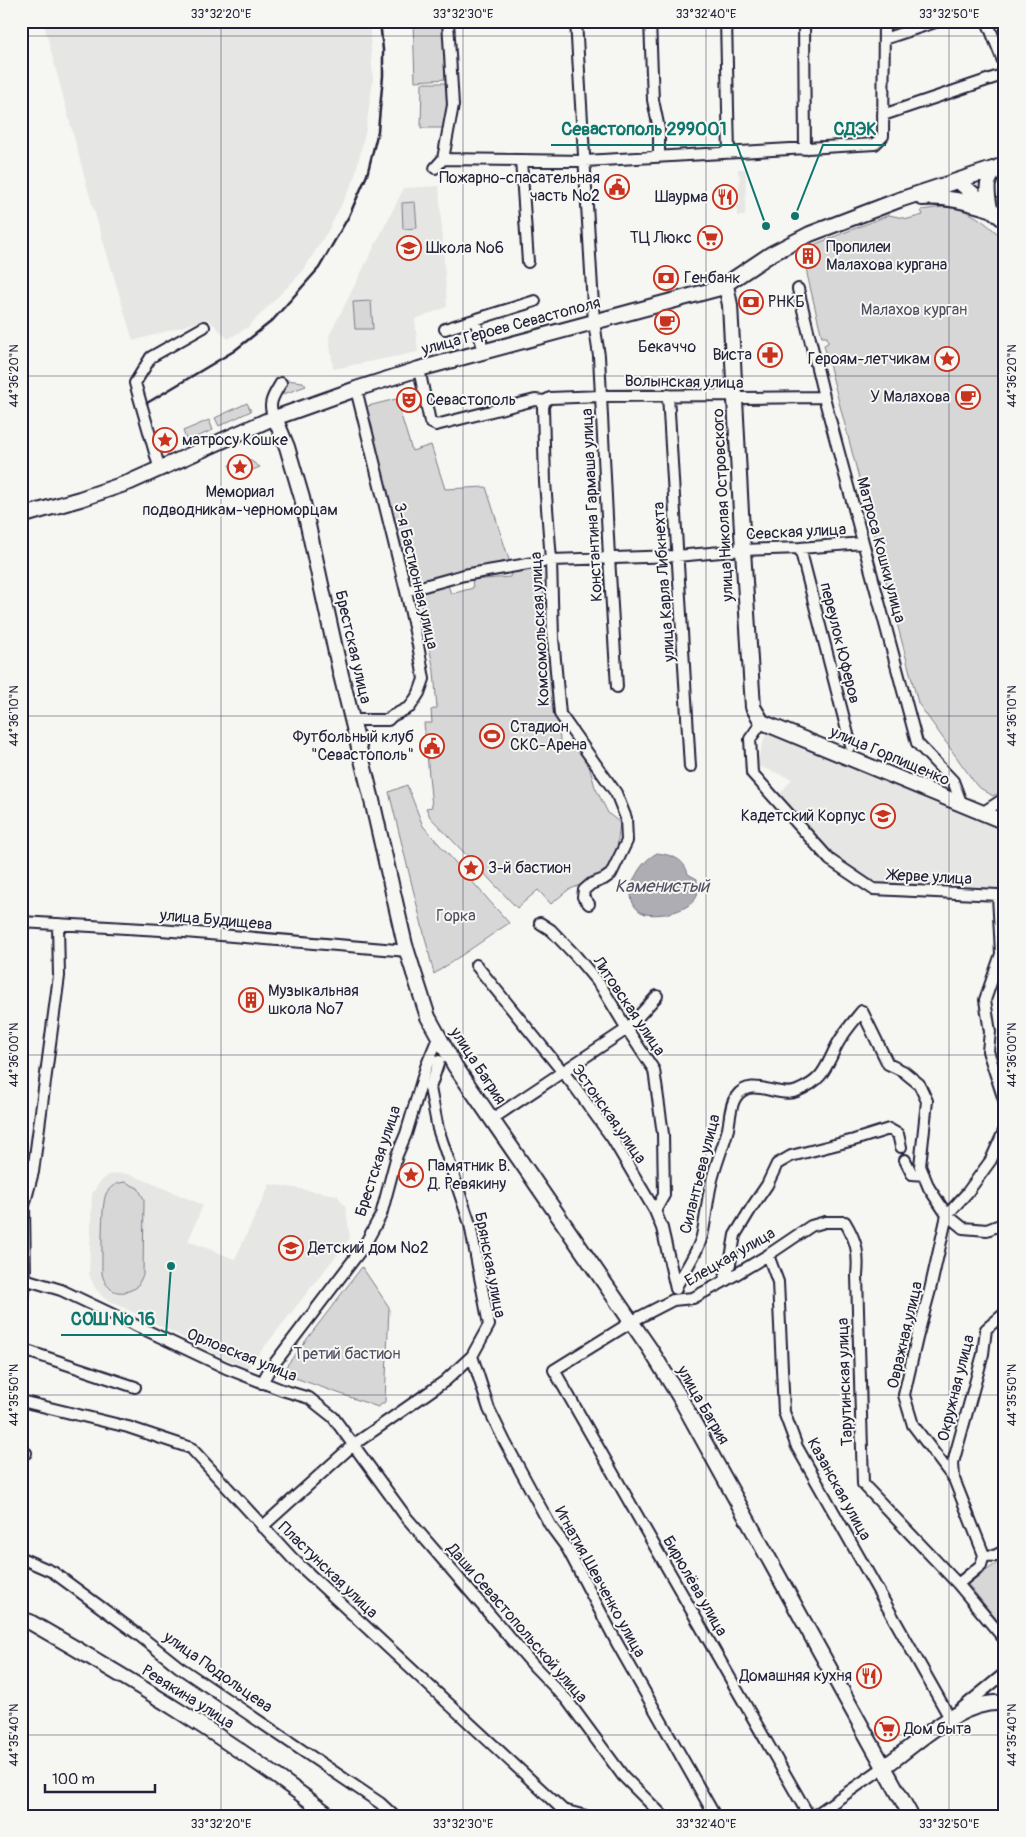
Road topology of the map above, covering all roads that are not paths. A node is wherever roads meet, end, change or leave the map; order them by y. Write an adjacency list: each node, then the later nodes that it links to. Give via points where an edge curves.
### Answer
1 (448, 21): 16 (street, via 453,105)
2 (576, 21): 18 (street, Константина Гармаша улица)
3 (650, 21): 15 (street)
4 (726, 21): 14 (street)
5 (804, 21): 13 (street)
6 (884, 21): 9 (street)
7 (938, 21): 9 (street)
8 (987, 21): 10 (street)
9 (884, 39): 12 (street)
10 (1005, 66)
11 (1005, 74): 12 (street)
12 (882, 115): 13 (street, via 879,142)
13 (804, 150): 14 (street)
14 (729, 152): 15 (street)
15 (659, 157): 18 (street)
16 (443, 159): 17 (street); 20 (street)
17 (521, 160): 18 (street); 25 (street)
18 (585, 161): 30 (street, Константина Гармаша улица)
19 (1002, 166): 21 (main road, улица Героев Севастополя); 23 (main road, via 990,176 986,189)
20 (435, 168)
21 (958, 181): 22 (main road, улица Героев Севастополя); 23 (main road)
22 (899, 200): 23 (main road, via 940,196); 26 (main road, улица Героев Севастополя, via 790,243)
23 (990, 209): 24 (main road)
24 (1005, 222)
25 (528, 262)
26 (726, 285): 30 (main road, улица Героев Севастополя); 38 (main road, улица Николая Островского)
27 (798, 289): 40 (street, Матроса Кошки улица)
28 (534, 301): 29 (street)
29 (475, 320): 32 (street); 33 (street)
30 (594, 322): 33 (main road, улица Героев Севастополя); 39 (street, Константина Гармаша улица)
31 (204, 326): 43 (street, via 151,357 135,383)
32 (445, 329)
33 (484, 352): 34 (main road, улица Героев Севастополя)
34 (419, 369): 36 (main road, улица Героев Севастополя); 41 (street, Волынская улица, via 432,425 536,400)
35 (281, 383): 42 (street, via 270,407)
36 (356, 389): 42 (main road, улица Героев Севастополя); 51 (street, 3-я Бастионная улица)
37 (668, 395): 38 (street, Волынская улица); 39 (street, Волынская улица); 48 (street, улица Карла Либкнехта)
38 (735, 395): 40 (street, Волынская улица, via 742,398); 47 (main road, улица Николая Островского)
39 (601, 396): 41 (street, Волынская улица, via 550,398); 49 (street, Константина Гармаша улица)
40 (824, 396): 45 (street, Матроса Кошки улица)
41 (545, 401): 50 (street, Комсомольская улица, via 544,472)
42 (275, 418): 43 (main road, улица Героев Севастополя); 53 (main road, Брестская улица, via 302,498)
43 (160, 470): 44 (main road, улица Героев Севастополя)
44 (21, 516)
45 (863, 543): 46 (street, Севская улица); 58 (street, Матроса Кошки улица, via 917,743 953,782)
46 (800, 548): 47 (street, Севская улица); 55 (street, переулок Юферов)
47 (743, 550): 48 (street, Севская улица); 54 (main road, улица Николая Островского, via 751,696)
48 (677, 556): 49 (street, Севская улица); 56 (street, улица Карла Либкнехта)
49 (609, 557): 50 (street, Севская улица); 52 (street, Константина Гармаша улица)
50 (550, 560): 51 (street, Севская улица, via 464,575); 62 (street, Комсомольская улица, via 552,638 560,714 616,793 626,818 627,841 611,874 584,890 583,897)
51 (406, 591): 53 (street, 3-я Бастионная улица, via 424,679 419,694 410,707 388,720)
52 (617, 687)
53 (352, 720): 67 (main road, Брестская улица)
54 (762, 722): 58 (main road, улица Горпищенко); 61 (street, Жерве улица, via 750,739 752,773 830,860 873,889)
55 (851, 746)
56 (690, 767)
57 (1005, 798): 59 (street)
58 (962, 805): 59 (main road, улица Горпищенко)
59 (982, 813): 60 (main road, улица Горпищенко)
60 (1005, 822)
61 (998, 894): 63 (street); 74 (street, via 1001,954 985,1000 990,1032 988,1051)
62 (589, 904)
63 (1005, 917)
64 (21, 922): 66 (street, улица Будищева)
65 (540, 923): 70 (street, Литовская улица, via 551,930 601,986)
66 (58, 924): 67 (street, улица Будищева); 80 (street, via 59,976 33,1172)
67 (408, 951): 71 (main road, Брестская улица)
68 (476, 965): 73 (street, Эстонская улица)
69 (656, 996): 70 (street)
70 (627, 1030): 73 (street); 81 (street, Литовская улица, via 654,1070 663,1134 664,1195)
71 (436, 1034): 75 (main road, улица Багрия, via 454,1066); 96 (street, Брестская улица, via 397,1155 382,1215 364,1246)
72 (439, 1061): 94 (street, Брянская улица, via 430,1088 438,1129 470,1224 489,1325)
73 (562, 1072): 75 (street); 81 (street, Эстонская улица, via 612,1138)
74 (1005, 1102)
75 (492, 1119): 92 (main road, улица Багрия)
76 (1005, 1129): 82 (street, via 991,1160)
77 (901, 1147): 87 (street, via 898,1134 889,1129 791,1156 777,1164 735,1235)
78 (905, 1160): 79 (street, via 912,1174)
79 (924, 1176): 82 (street, Силантьева улица); 88 (street, Силантьева улица, via 920,1166 927,1101 919,1084 888,1064 862,1011 815,1082 795,1092 783,1093 758,1087 737,1095 711,1182 702,1238)
80 (23, 1206): 86 (street)
81 (655, 1211): 88 (street, Эстонская улица)
82 (947, 1215): 84 (street, via 964,1228 987,1230); 100 (street, Овражная улица, via 904,1395 914,1425)
83 (845, 1222): 85 (street, Елецкая улица, via 811,1226); 105 (street, Тарутинская улица, via 854,1236 859,1257 863,1484)
84 (1005, 1223)
85 (768, 1255): 87 (street, Елецкая улица); 110 (street, Казанская улица, via 778,1282 784,1412 797,1447)
86 (23, 1279): 91 (street); 96 (street, Орловская улица, via 61,1290)
87 (723, 1282): 89 (street, Елецкая улица, via 693,1298)
88 (676, 1286): 89 (street, Эстонская улица)
89 (673, 1300): 92 (street, Елецкая улица)
90 (1005, 1313): 100 (street, Окружная улица, via 986,1329 953,1463)
91 (21, 1321)
92 (632, 1323): 95 (street, Елецкая улица); 111 (main road, улица Багрия, via 679,1396)
93 (21, 1349): 97 (street)
94 (472, 1356): 99 (street, Брянская улица, via 445,1381); 116 (street, Игнатия Шевченко улица, via 489,1408 505,1442)
95 (554, 1370): 117 (street, Бирюлёва улица)
96 (262, 1383): 99 (street, Орловская улица, via 309,1398 333,1417)
97 (135, 1387)
98 (21, 1401): 101 (street, Пластунская улица, via 128,1427 191,1448)
99 (354, 1445): 101 (street, Брянская улица); 115 (street, Даши Севастопольской улица, via 406,1517 566,1700 623,1776)
100 (954, 1479): 103 (street)
101 (262, 1527): 114 (street, Пластунская улица, via 292,1559 563,1810)
102 (1005, 1550): 103 (street, via 995,1556)
103 (984, 1555): 105 (street, via 981,1565)
104 (21, 1558): 113 (street, улица Подольцева, via 53,1572 179,1667 380,1803)
105 (958, 1584): 107 (street, Тарутинская улица)
106 (21, 1619): 112 (main road, Ревякина улица, via 101,1663 223,1740)
107 (1005, 1640)
108 (1005, 1673): 110 (street)
109 (1005, 1703): 110 (main road, via 982,1704)
110 (950, 1718): 111 (main road)
111 (884, 1767): 118 (street); 119 (main road, улица Багрия)
112 (330, 1816)
113 (394, 1816)
114 (586, 1816)
115 (663, 1816)
116 (715, 1816)
117 (809, 1816)
118 (814, 1816)
119 (911, 1816)

